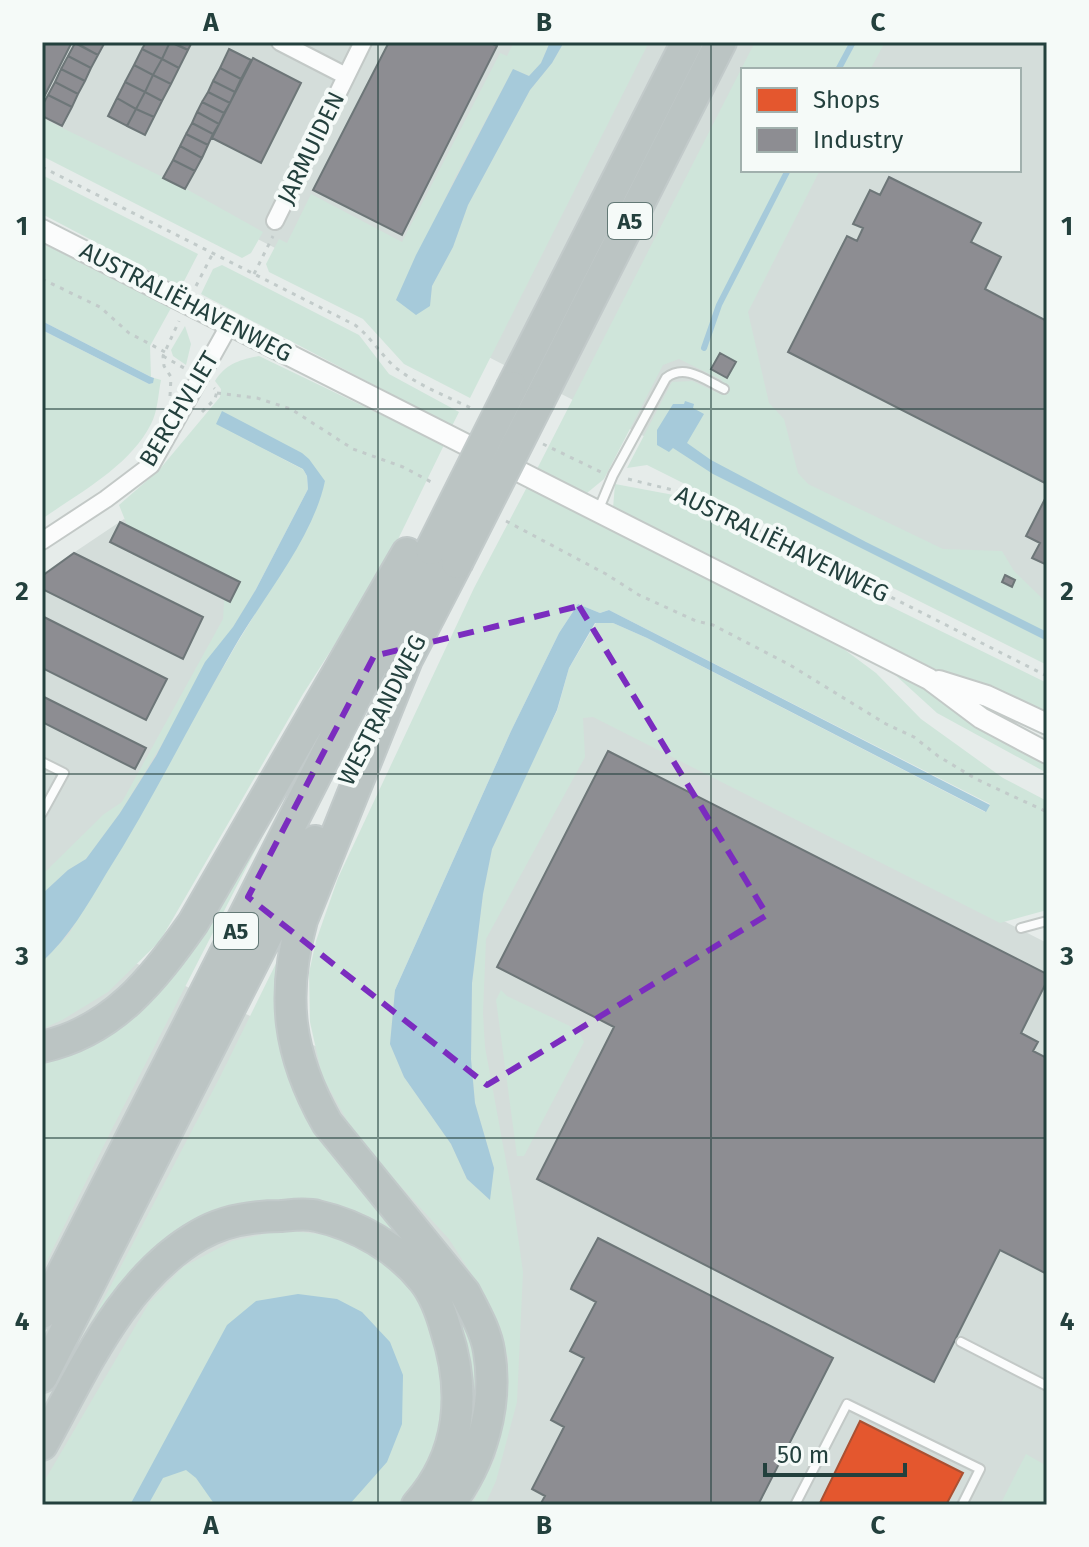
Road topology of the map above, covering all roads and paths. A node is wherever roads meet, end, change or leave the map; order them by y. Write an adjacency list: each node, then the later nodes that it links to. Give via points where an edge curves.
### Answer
1 (280, 42): 5 (street, JARMUIDEN)
2 (363, 42): 5 (street, JARMUIDEN)
3 (687, 42): 18 (highway, A5, bridge, via 512,387)
4 (721, 42): 22 (highway, WESTRANDWEG / A5, bridge, via 539,401)
5 (346, 76): 7 (street, JARMUIDEN)
6 (42, 167): 9 (path)
7 (275, 221): 9 (path, via 275,233)
8 (42, 230): 11 (street, AUSTRALIËHAVENWEG)
9 (254, 274): 14 (path, via 355,325 407,376)
10 (42, 279): 15 (path, via 100,307 164,354)
11 (230, 324): 15 (street, BERCHVLIET); 19 (street, AUSTRALIËHAVENWEG)
12 (724, 389): 17 (lane, via 675,371 666,378)
13 (217, 393): 18 (path, via 291,409 353,449)
14 (486, 416)
15 (176, 423): 21 (street, BERCHVLIET, via 151,465)
16 (538, 442): 17 (path, AUSTRALIËHAVENWEG)
17 (613, 475): 19 (lane); 24 (path, AUSTRALIËHAVENWEG, via 685,493)
18 (451, 490): 22 (highway, A5, bridge)
19 (597, 512): 25 (street, AUSTRALIËHAVENWEG)
20 (497, 517): 29 (path, via 639,595 790,665 976,779)
21 (42, 541)
22 (434, 551): 23 (highway, WESTRANDWEG / A5); 33 (highway, A5, via 165,963 103,1022 69,1041); 34 (highway, WESTRANDWEG / A5)
23 (408, 657): 36 (highway, WESTRANDWEG / A5); 40 (highway, A5, via 302,920 293,951 290,1018 296,1053 327,1123 465,1293 486,1340 490,1410 480,1450)
24 (1047, 676)
25 (929, 679): 26 (street, AUSTRALIËHAVENWEG, via 987,696); 27 (street, AUSTRALIËHAVENWEG, via 981,718)
26 (1047, 724)
27 (1047, 753)
28 (42, 762): 30 (lane, via 64,773)
29 (1047, 812)
30 (42, 813)
31 (1047, 921): 32 (lane)
32 (1021, 928)
33 (42, 1047)
34 (42, 1313)
35 (961, 1342): 37 (lane)
36 (42, 1377)
37 (1047, 1386)
38 (42, 1445): 39 (highway, via 105,1333 155,1269 199,1234 226,1224 251,1216 314,1215 373,1237 403,1259 439,1307 456,1366 458,1419 452,1446)
39 (417, 1505)
40 (448, 1505)
41 (795, 1505): 42 (lane, via 847,1404 980,1469)
42 (962, 1505)

